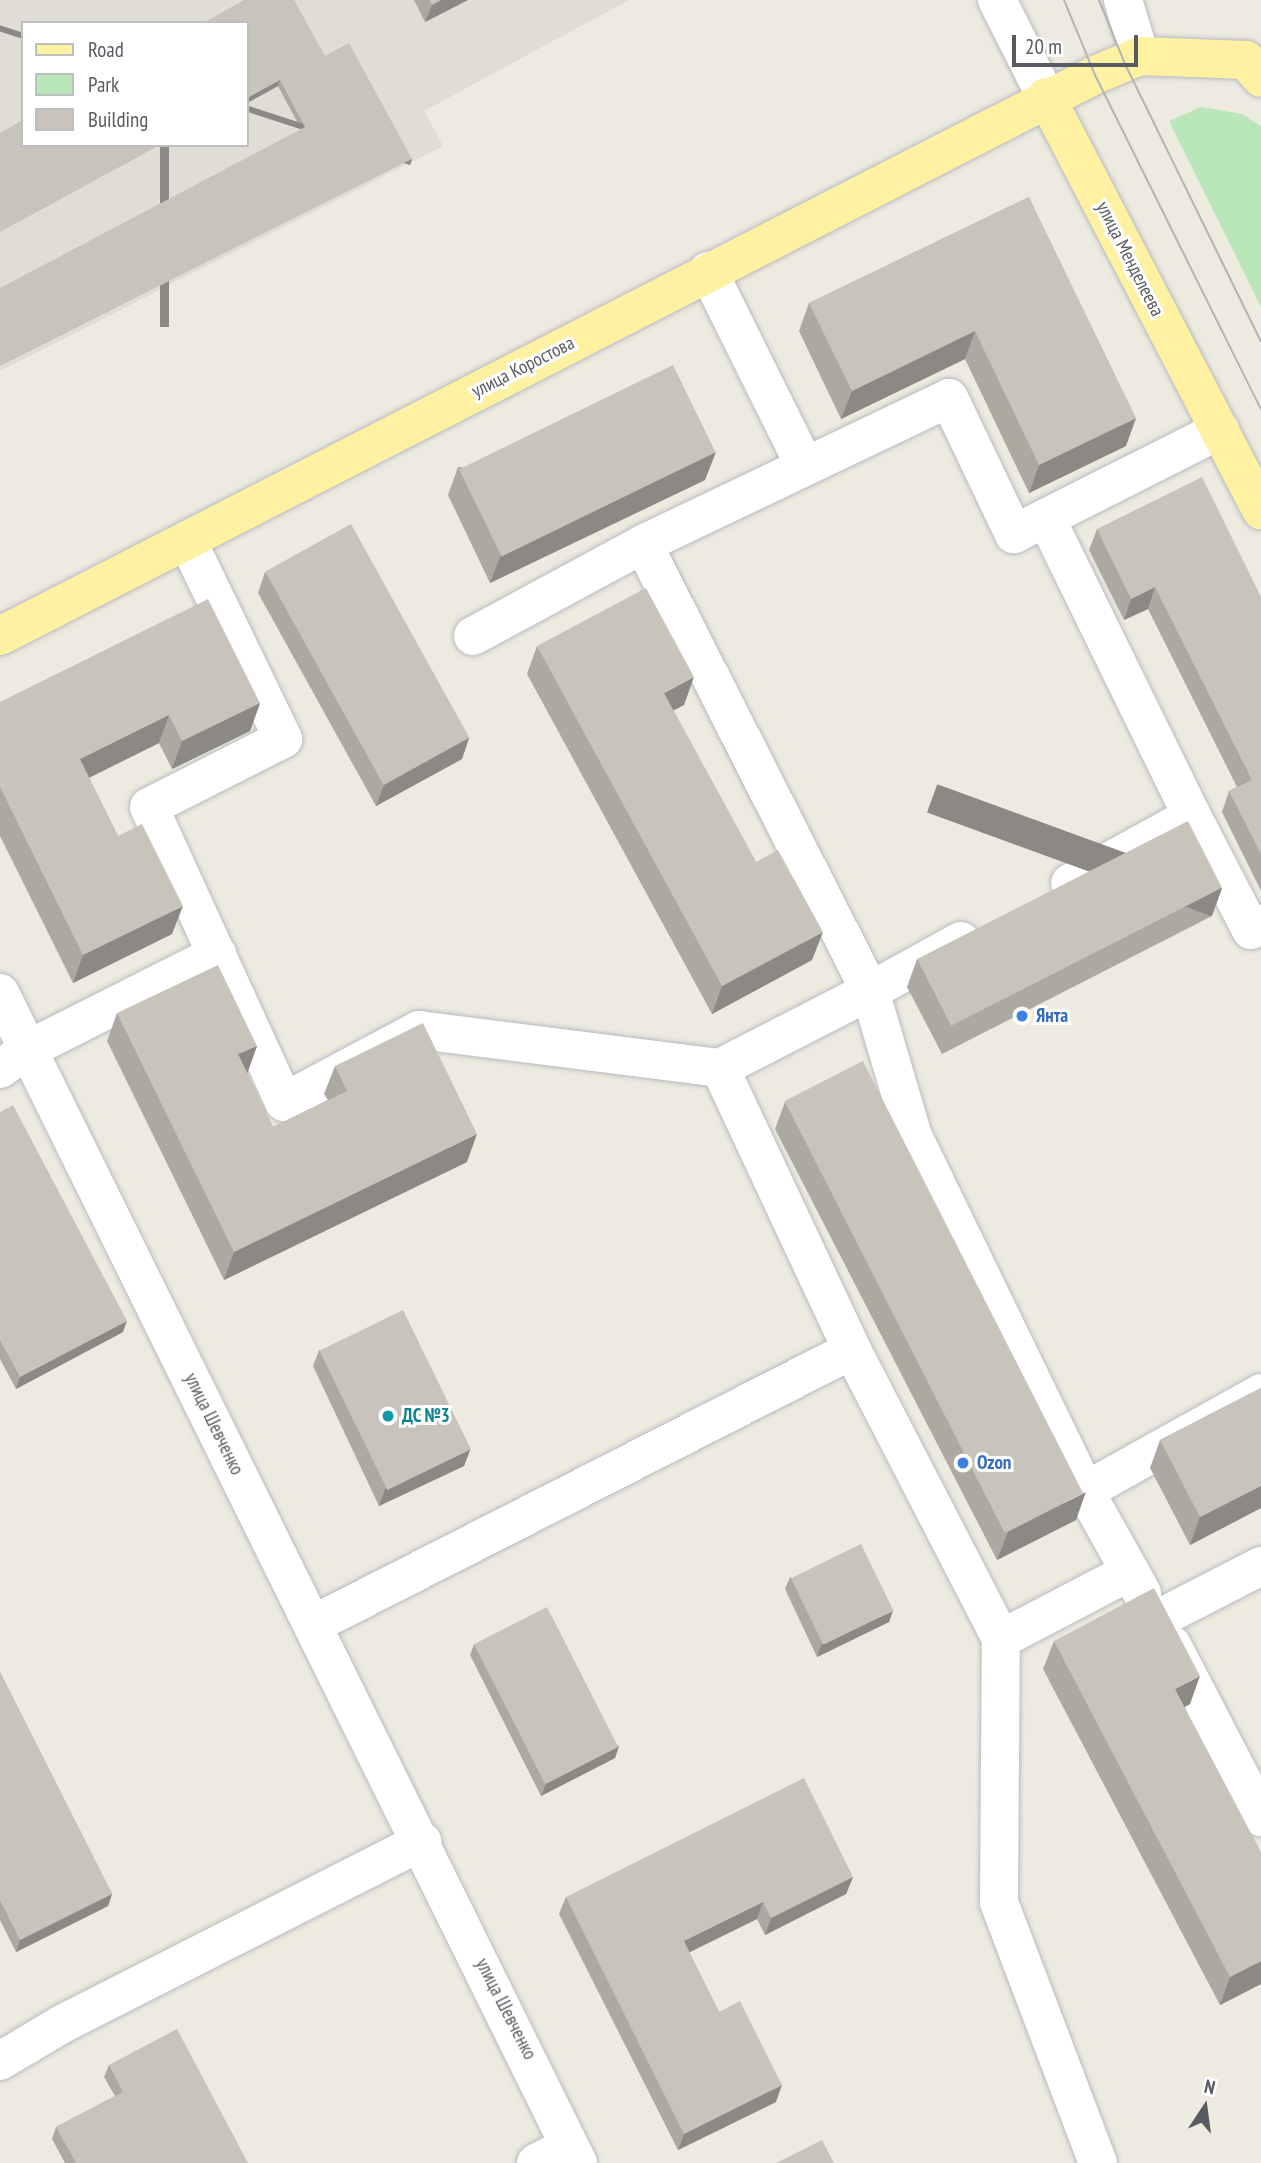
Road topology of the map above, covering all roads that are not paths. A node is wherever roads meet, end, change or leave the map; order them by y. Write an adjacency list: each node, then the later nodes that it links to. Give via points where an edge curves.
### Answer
1 (997, 0): 5 (street)
2 (1123, 0): 3 (street)
3 (1140, 56): 4 (main road); 5 (main road)
4 (1256, 64)
5 (1046, 97): 6 (main road, улица Коростова); 7 (main road, улица Менделеева)
6 (708, 271): 8 (street); 11 (main road, улица Коростова)
7 (1220, 430): 9 (main road, улица Менделеева); 10 (street)
8 (805, 466): 10 (street, via 949,398 1014,534); 12 (street)
9 (1261, 510)
10 (1046, 518): 15 (street)
11 (187, 540): 13 (main road, улица Коростова); 19 (street, via 283,739 149,807)
12 (643, 544): 14 (street); 20 (street)
13 (0, 636)
14 (473, 636)
15 (1192, 816): 16 (street); 17 (street, via 1251,930)
16 (1037, 900)
17 (1261, 925)
18 (990, 926): 20 (street)
19 (217, 954): 23 (street); 24 (street, via 284,1102 419,1030)
20 (870, 991): 24 (street); 27 (street, via 913,1136)
21 (0, 993): 23 (street, улица Шевченко)
22 (0, 1000): 36 (street, улица Шевченко)
23 (15, 1059): 31 (street, улица Шевченко)
24 (720, 1068): 25 (street)
25 (852, 1350): 31 (street); 32 (street)
26 (1261, 1393): 27 (street)
27 (1085, 1491): 29 (street)
28 (1261, 1566): 30 (street)
29 (1129, 1572): 30 (street); 32 (street)
30 (1158, 1619): 33 (street)
31 (314, 1625): 34 (street, улица Шевченко)
32 (1001, 1639): 38 (street, via 999,1902)
33 (1261, 1818)
34 (422, 1841): 35 (street, via 62,2024); 36 (street, улица Шевченко)
35 (0, 2061)
36 (577, 2157): 37 (street)
37 (536, 2163)
38 (1098, 2163)

